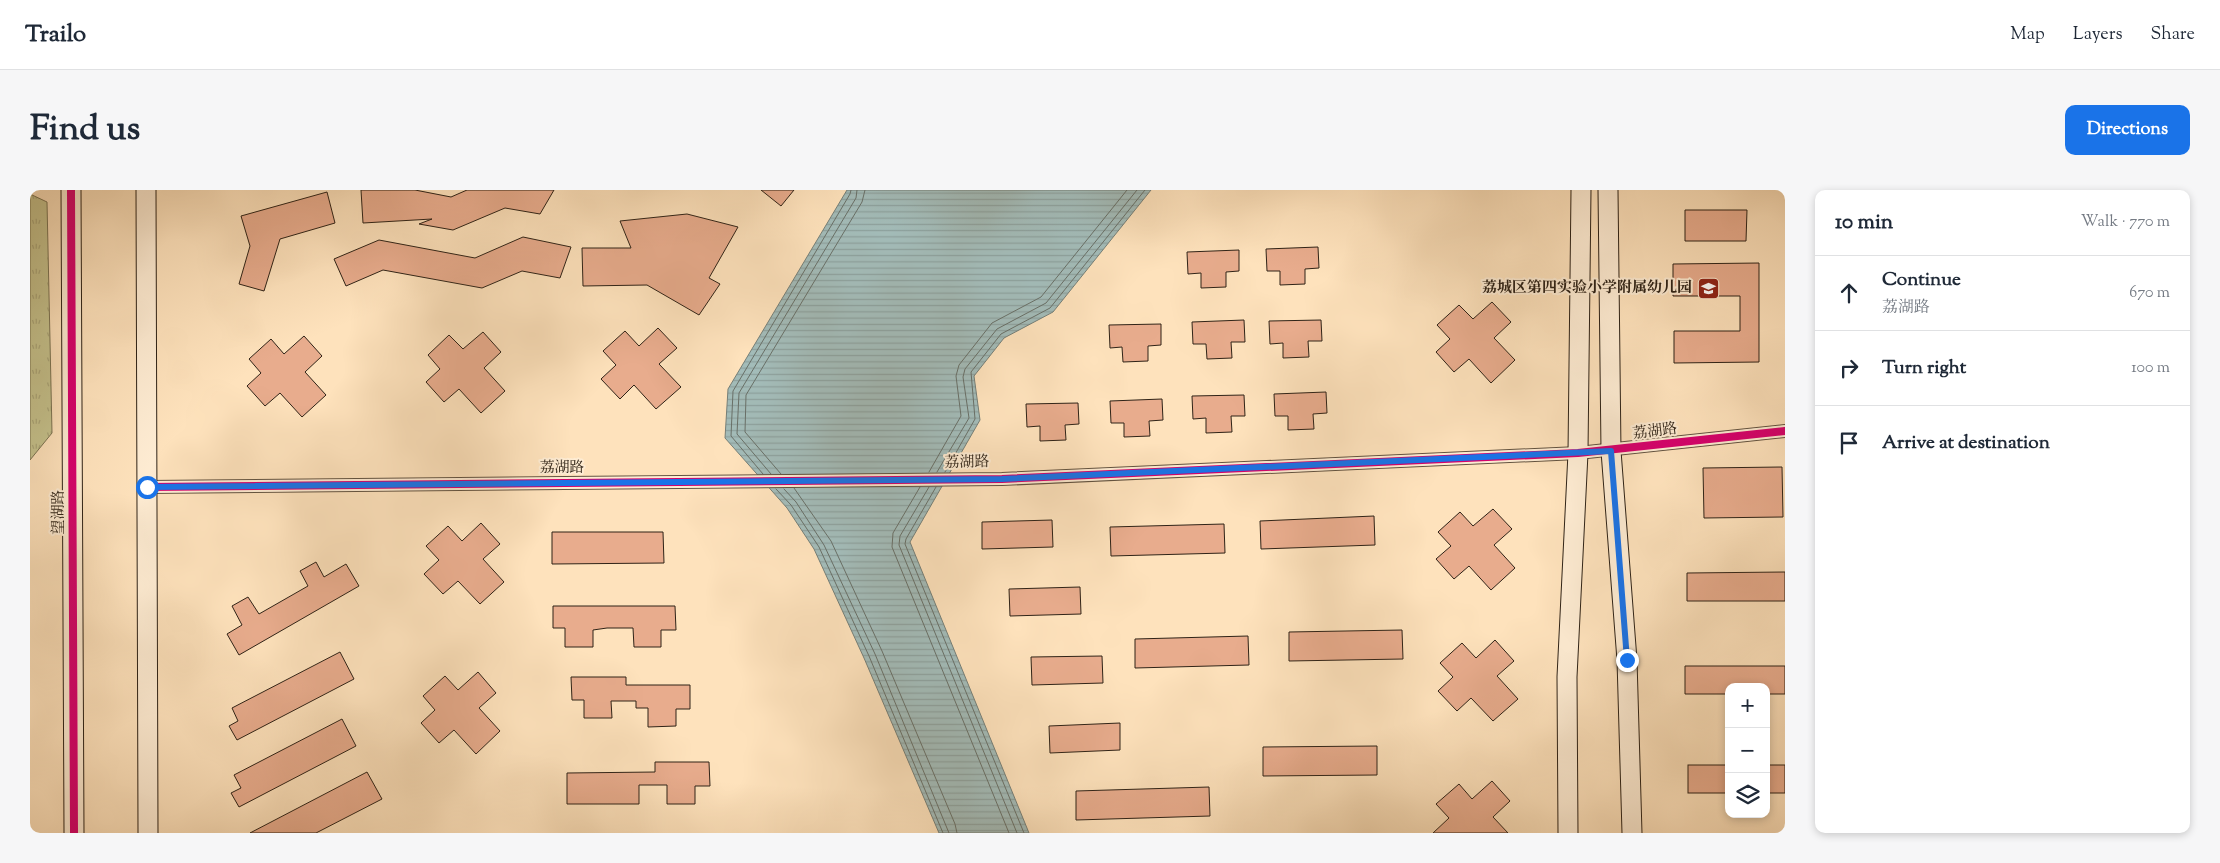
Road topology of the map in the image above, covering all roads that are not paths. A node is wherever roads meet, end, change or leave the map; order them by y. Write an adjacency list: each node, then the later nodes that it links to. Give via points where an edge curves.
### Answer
1 (71, 190): 9 (main road, 望湖路)
2 (146, 190): 8 (main road)
3 (1581, 190): 7 (main road)
4 (1608, 190): 6 (main road)
5 (1785, 431): 6 (street, 荔湖路)
6 (1611, 451): 7 (street, 荔湖路); 12 (main road, via 1627,660)
7 (1578, 453): 8 (street, 荔湖路, via 1002,479); 11 (main road, via 1567,677)
8 (147, 487): 10 (main road)
9 (74, 833)
10 (148, 833)
11 (1568, 833)
12 (1632, 833)

